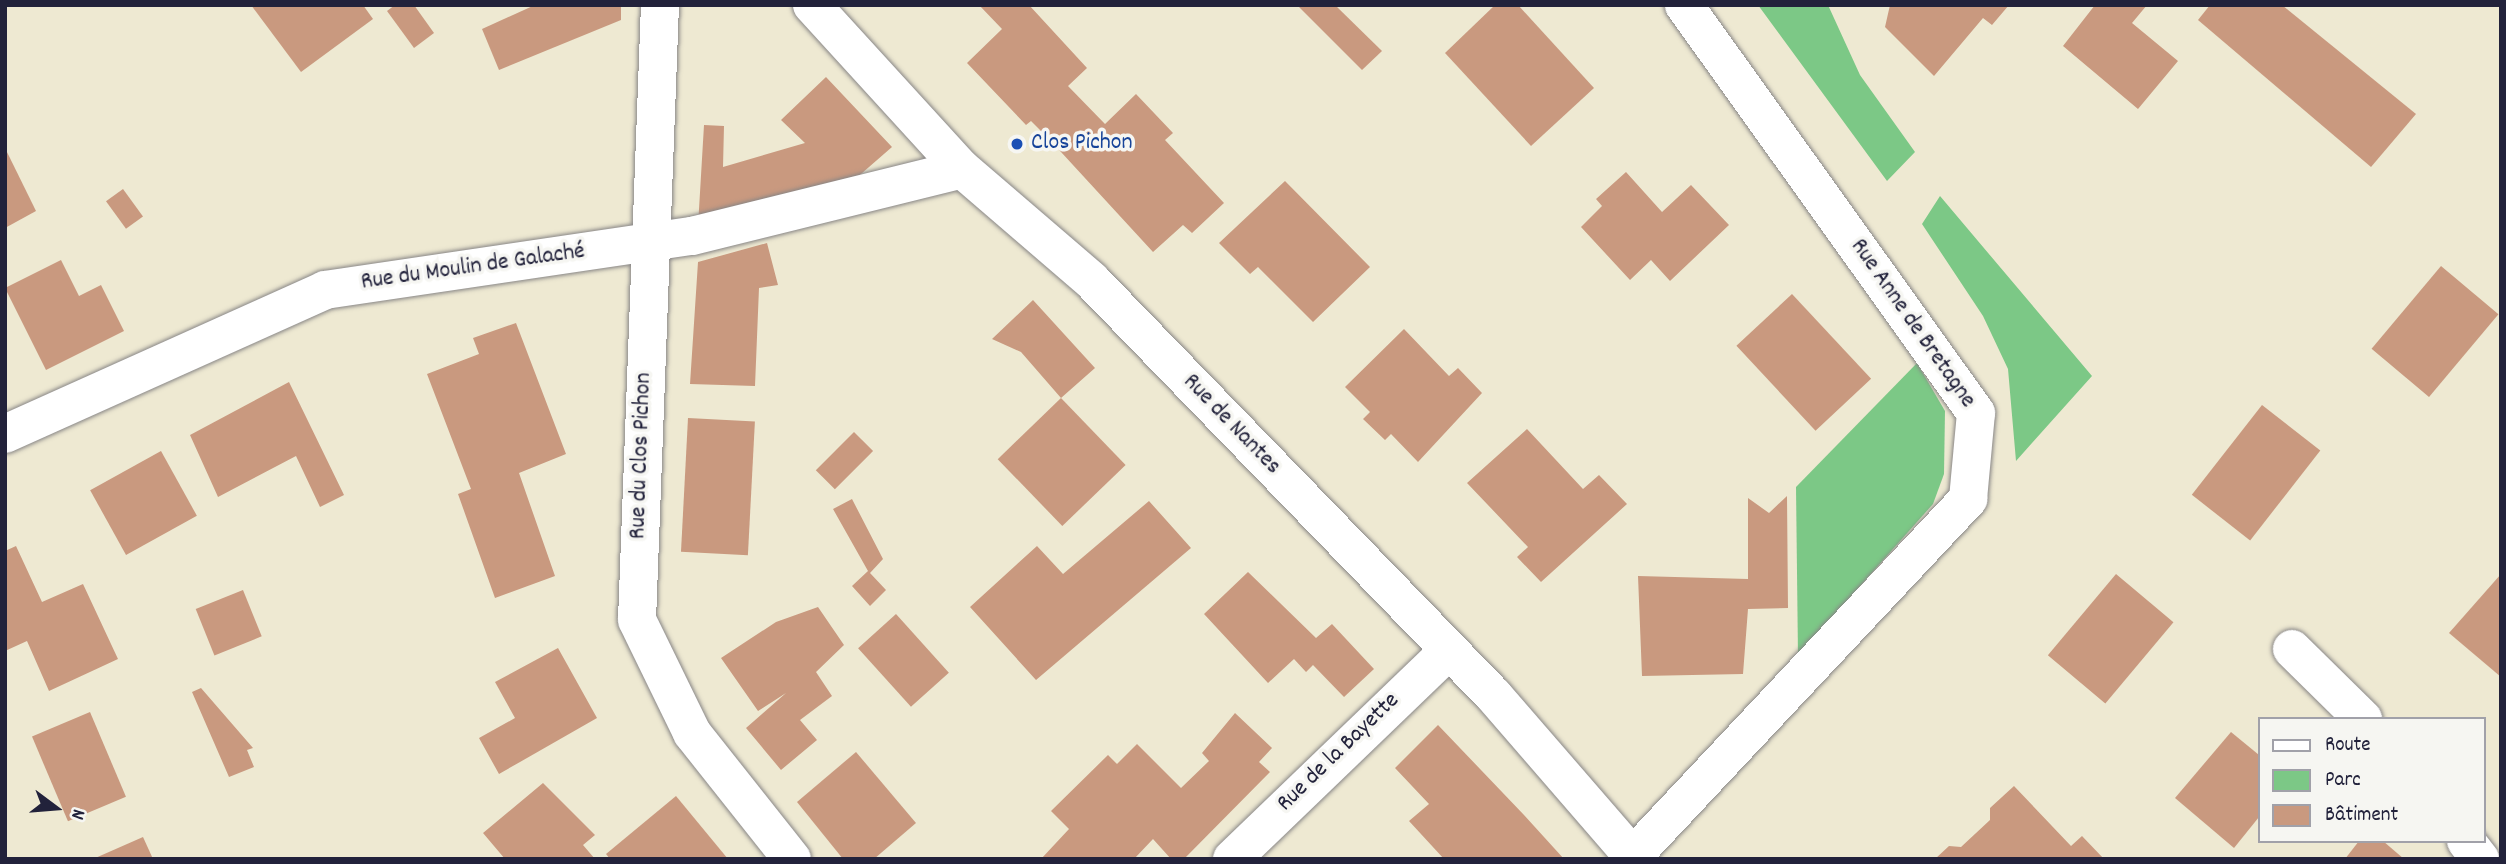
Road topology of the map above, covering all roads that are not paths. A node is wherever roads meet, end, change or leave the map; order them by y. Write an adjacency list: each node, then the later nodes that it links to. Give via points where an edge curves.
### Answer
1 (660, 5): 5 (street, Rue du Clos Pichon)
2 (812, 5): 4 (street, Rue de Nantes)
3 (1684, 5): 11 (street, Rue Anne de Bretagne, via 1976,413 1968,499)
4 (962, 169): 5 (street, Rue du Moulin de Galaché); 8 (street, Rue de Nantes, via 1091,280)
5 (649, 242): 6 (street, Rue du Moulin de Galaché, via 324,290); 12 (street, Rue du Clos Pichon, via 637,620 692,733)
6 (5, 434)
7 (2292, 649): 9 (street)
8 (1448, 650): 11 (street, Rue de Nantes); 13 (street, Rue de la Bayette)
9 (2361, 717)
10 (2468, 843): 14 (street)
11 (1634, 857)
12 (792, 859)
13 (1232, 859)
14 (2480, 859)

